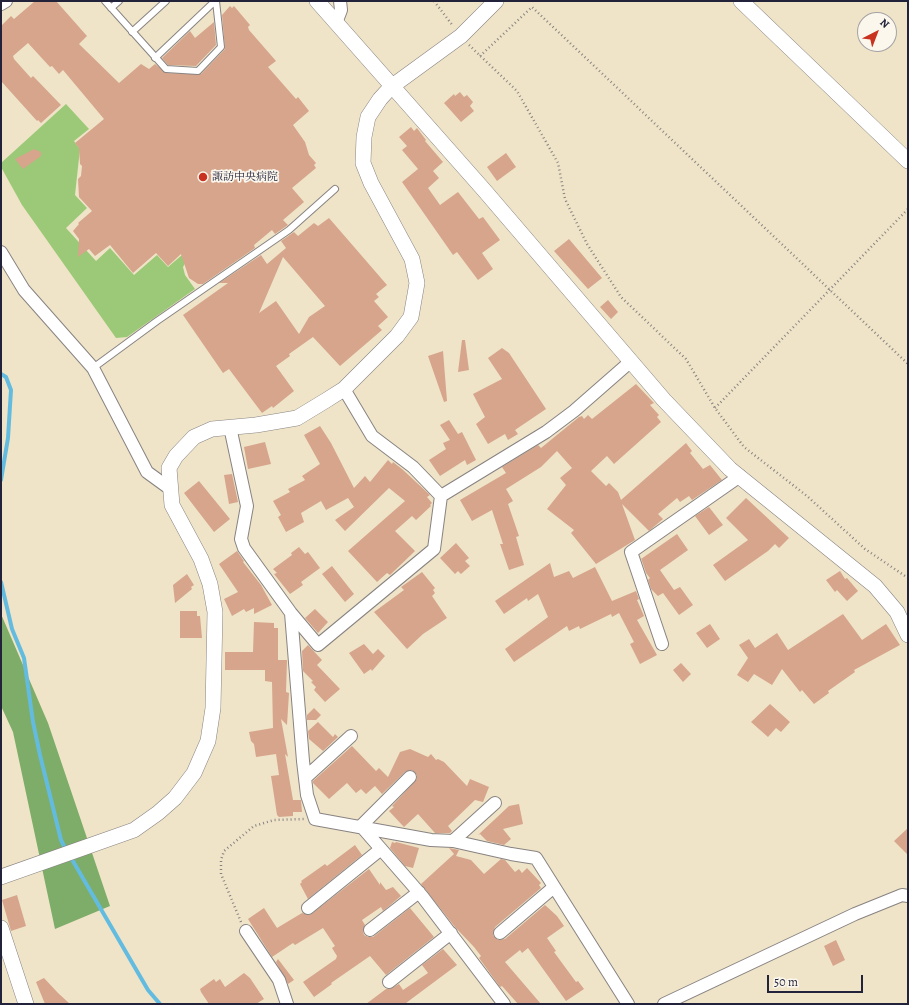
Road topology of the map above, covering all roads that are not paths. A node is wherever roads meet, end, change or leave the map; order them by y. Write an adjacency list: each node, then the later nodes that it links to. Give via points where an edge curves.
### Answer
1 (6, 1): 10 (street)
2 (105, 1): 11 (lane)
3 (119, 1): 11 (lane)
4 (166, 1): 13 (lane)
5 (216, 1): 14 (lane); 14 (lane, via 221,47 198,71 166,69)
6 (317, 1): 12 (street)
7 (340, 1): 12 (street, via 341,10)
8 (496, 1): 15 (street, via 461,36)
9 (741, 1): 16 (street)
10 (1, 4)
11 (111, 8): 13 (lane)
12 (336, 23): 15 (street)
13 (132, 32): 14 (lane)
14 (155, 58)
15 (392, 87): 19 (street, via 484,190); 21 (street, via 380,98 368,117 363,163 412,259 417,283 416,295 411,317 398,336)
16 (908, 160)
17 (336, 189): 20 (lane, via 289,230)
18 (1, 252): 20 (street, via 24,290)
19 (630, 362): 23 (street, via 675,412); 25 (street, via 546,432)
20 (93, 368): 24 (street, via 147,472)
21 (344, 389): 22 (street, via 297,418); 25 (street, via 372,436 413,467)
22 (230, 427): 24 (street, via 212,429 194,437 176,456 169,468); 26 (street, via 247,506 241,539 244,548)
23 (740, 476): 27 (street, via 875,586 897,612); 28 (street, via 631,552)
24 (169, 488): 36 (street, via 172,505 201,559 210,584 215,612 213,708 208,741 194,773 170,804 158,813 126,833)
25 (441, 496): 26 (street, via 434,549 318,645)
26 (291, 613): 31 (street)
27 (908, 635)
28 (662, 644)
29 (351, 736): 31 (street)
30 (410, 777): 33 (street)
31 (305, 778): 33 (street, via 307,795 316,819)
32 (495, 803): 34 (street)
33 (361, 826): 34 (street, via 431,840); 35 (street)
34 (453, 841): 37 (street, via 536,858)
35 (381, 849): 38 (street); 40 (street)
36 (1, 877)
37 (554, 887): 45 (street); 50 (street)
38 (419, 892): 42 (street); 44 (street)
39 (908, 896): 51 (street, via 902,895 842,920)
40 (308, 908)
41 (1, 928): 47 (street)
42 (370, 930)
43 (246, 932): 48 (street, via 279,980)
44 (451, 933): 46 (street); 49 (street)
45 (500, 933)
46 (389, 982)
47 (26, 1004)
48 (287, 1004)
49 (504, 1004)
50 (628, 1004)
51 (664, 1004)

